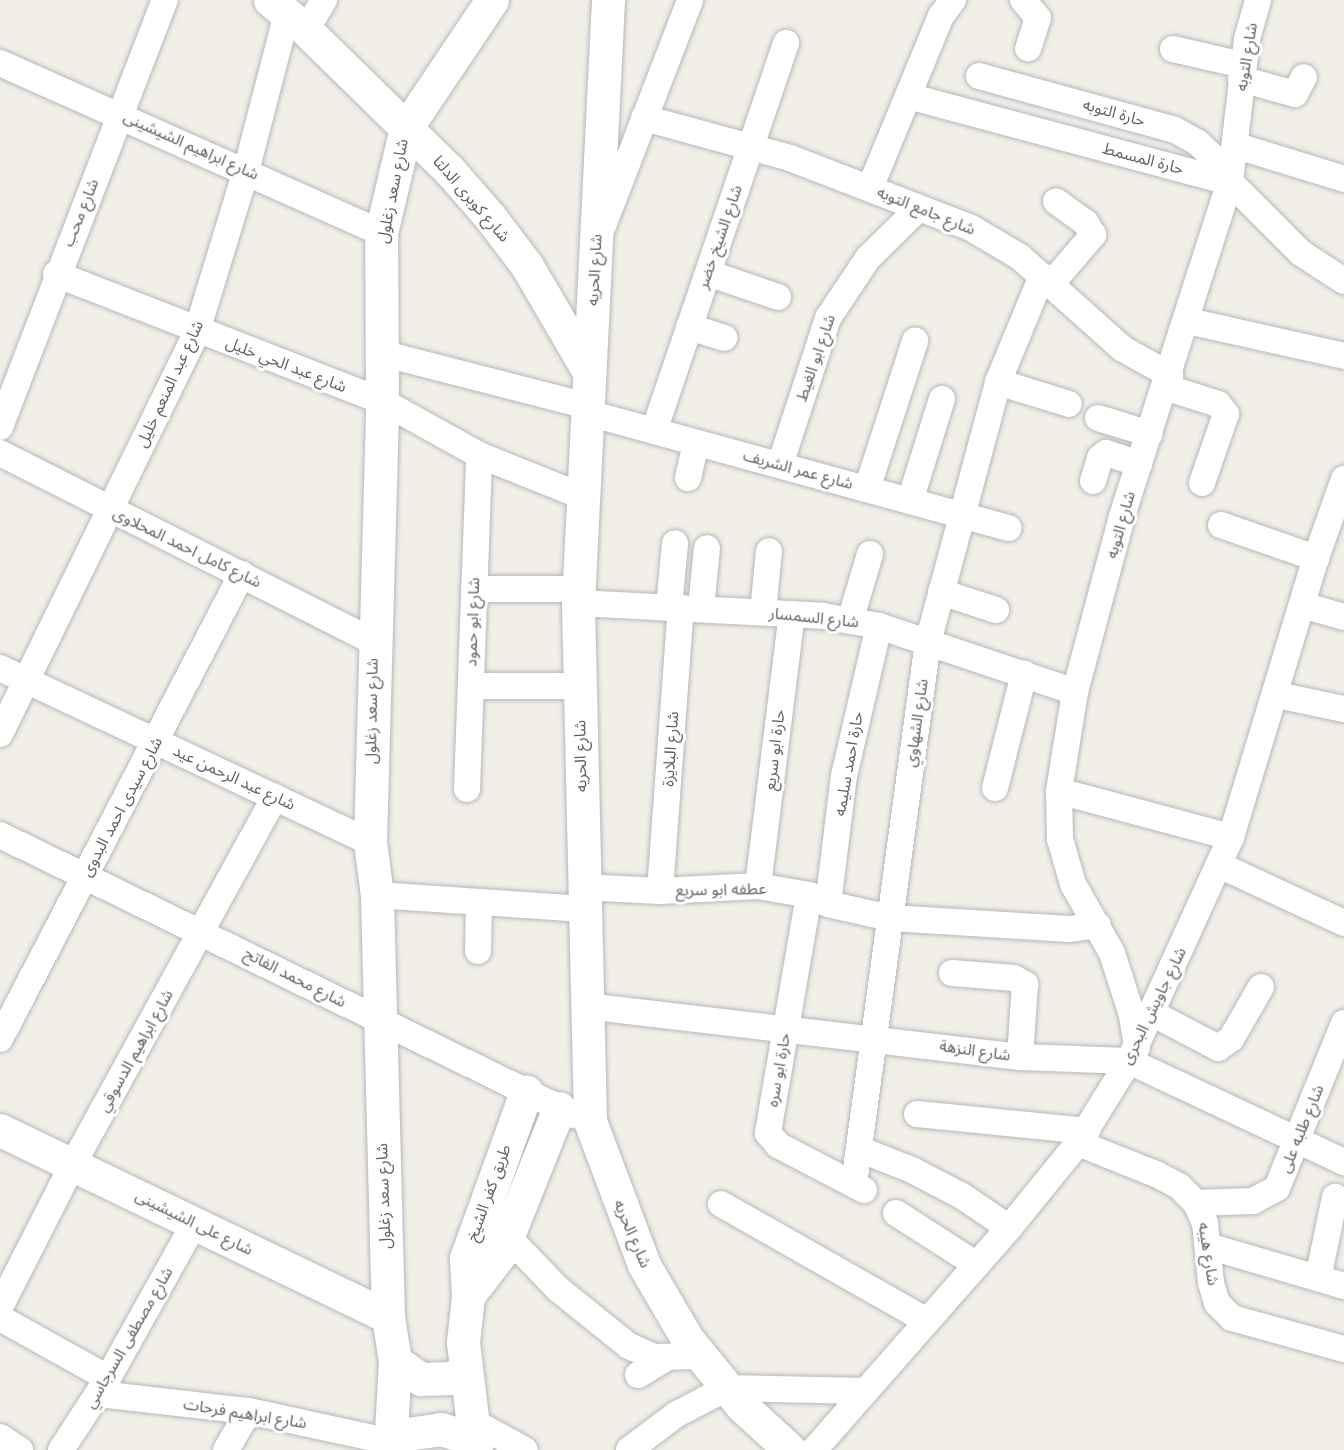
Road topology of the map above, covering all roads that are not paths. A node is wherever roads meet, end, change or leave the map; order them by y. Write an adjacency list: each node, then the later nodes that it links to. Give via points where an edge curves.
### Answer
1 (165, 0): 18 (street, شارع محب)
2 (324, 0): 9 (street, شارع عبد المنعم خليل)
3 (492, 0): 20 (street, شارع سعد زغلول)
4 (608, 0): 30 (street, شارع الحريه)
5 (690, 0): 19 (street)
6 (953, 0): 17 (street, via 941,16)
7 (1023, 0): 11 (street, via 1038,18)
8 (1258, 0): 14 (street, شارع التوبه)
9 (288, 15): 20 (street, شارع كوبرى الدلتا); 23 (street, شارع عبد المنعم خليل)
10 (786, 43): 21 (street, شارع الشيخ خضر)
11 (1028, 48)
12 (1173, 49): 14 (street)
13 (0, 63): 18 (street, شارع ابراهيم الشيشينى)
14 (1242, 72): 16 (street, via 1295,94); 22 (street, شارع التوبه)
15 (979, 76): 25 (street, حارة التوبه, via 1175,130 1198,143 1216,160)
16 (1304, 77)
17 (908, 96): 25 (street, حارة المسمط); 26 (street)
18 (120, 114): 23 (street, شارع ابراهيم الشيشينى); 32 (street, شارع محب)
19 (644, 118): 21 (street, شارع جامع التوبه); 30 (street)
20 (406, 128): 29 (street, شارع سعد زغلول); 43 (street, شارع كوبرى الدلتا, via 450,171 515,250 560,318)
21 (751, 146): 26 (street, شارع جامع التوبه); 31 (street, شارع الشيخ خضر)
22 (1237, 146): 24 (street); 25 (street, شارع التوبه)
23 (246, 171): 29 (street, شارع ابراهيم الشيشينى); 38 (street, شارع عبد المنعم خليل)
24 (1344, 179)
25 (1230, 182): 34 (street, via 1301,253); 36 (street, شارع التوبه)
26 (870, 188): 28 (street, شارع جامع التوبه)
27 (1056, 201): 33 (street, شارع الشهاوي, via 1086,223 1093,235)
28 (919, 208): 33 (street, شارع جامع التوبه, via 997,241); 58 (street, شارع ابو الغيط, via 868,258 828,318)
29 (381, 233): 41 (street, شارع سعد زغلول)
30 (596, 244): 43 (street, شارع الحريه)
31 (708, 273): 35 (street); 37 (street, شارع الشيخ خضر)
32 (56, 274): 38 (street, شارع عبد الحي خليل); 51 (street, شارع محب)
33 (1046, 280): 44 (street, شارع جامع التوبه, via 1123,349); 45 (street, شارع الشهاوي)
34 (1344, 281)
35 (778, 297)
36 (1188, 321): 42 (street); 44 (street, شارع التوبه)
37 (690, 327): 39 (street); 52 (street, شارع الشيخ خضر)
38 (197, 331): 47 (street, شارع عبد الحي خليل); 66 (street, شارع عبد المنعم خليل)
39 (723, 338)
40 (915, 341): 63 (street)
41 (381, 353): 47 (street, شارع سعد زغلول); 49 (street, شارع عمر الشريف)
42 (1344, 356)
43 (589, 372): 49 (street, شارع الحريه)
44 (1167, 381): 53 (street, شارع التوبه); 62 (street, شارع جامع التوبه, via 1218,404 1226,414)
45 (998, 382): 48 (street); 67 (street, شارع الشهاوي)
46 (942, 399): 65 (street)
47 (382, 401): 56 (street, شارع عبد الحي خليل); 87 (street, شارع سعد زغلول)
48 (1069, 404)
49 (588, 409): 52 (street, شارع عمر الشريف); 64 (street, شارع الحريه)
50 (1098, 418): 53 (street)
51 (0, 427)
52 (654, 431): 54 (street, شارع عمر الشريف)
53 (1150, 434): 57 (street, شارع التوبه)
54 (696, 442): 58 (street, شارع عمر الشريف); 59 (street)
55 (0, 453): 66 (street, شارع كامل احمد المحلاوى)
56 (479, 455): 64 (street, شارع عبد الحي خليل); 76 (street, شارع ابو حمود)
57 (1140, 464): 61 (street, via 1106,453 1100,458); 94 (street, شارع التوبه)
58 (780, 465): 63 (street, شارع عمر الشريف)
59 (688, 478)
60 (1344, 479): 74 (street, شارع جاويش البحرى)
61 (1093, 481)
62 (1202, 483)
63 (867, 489): 65 (street, شارع عمر الشريف)
64 (584, 497): 78 (street, شارع الحريه)
65 (910, 501): 67 (street, شارع عمر الشريف)
66 (110, 511): 75 (street, شارع كامل احمد المحلاوى); 91 (street, شارع عبد المنعم خليل)
67 (962, 515): 69 (street, شارع عمر الشريف); 77 (street, شارع الشهاوي)
68 (1221, 525): 74 (street)
69 (1009, 528)
70 (675, 543): 80 (street)
71 (707, 548): 80 (street)
72 (769, 550): 82 (street)
73 (870, 554): 85 (street)
74 (1316, 558): 79 (street, شارع جاويش البحرى)
75 (242, 574): 87 (street, شارع كامل احمد المحلاوى); 98 (street, شارع سيدى احمد البدوى)
76 (474, 589): 78 (street, شارع السمسار); 92 (street, شارع ابو حمود)
77 (941, 592): 81 (street); 88 (street, شارع الشهاوي)
78 (579, 596): 80 (street, شارع السمسار); 93 (street, شارع الحريه)
79 (1302, 605): 84 (street); 95 (street, شارع جاويش البحرى)
80 (684, 608): 82 (street, شارع السمسار); 109 (street, شارع البلايزة)
81 (996, 610)
82 (763, 612): 83 (street, شارع السمسار)
83 (792, 614): 85 (street, شارع السمسار); 108 (street, حارة ابو سريع)
84 (1344, 617)
85 (850, 621): 86 (street, شارع السمسار)
86 (879, 626): 88 (street, شارع السمسار); 112 (street, حارة احمد سليمه)
87 (374, 642): 105 (street, شارع سعد زغلول)
88 (928, 642): 90 (street, شارع السمسار); 114 (street, شارع الشهاوي)
89 (0, 668): 91 (street, شارع عبد الرحمن عيد)
90 (1024, 674): 94 (street, شارع السمسار); 99 (street)
91 (26, 680): 97 (street, شارع عبد المنعم خليل); 98 (street, شارع عبد الرحمن عيد)
92 (471, 686): 93 (street); 100 (street, شارع ابو حمود)
93 (580, 686): 111 (street, شارع الحريه)
94 (1075, 692): 101 (street, شارع التوبه)
95 (1277, 695): 96 (street); 104 (street, شارع جاويش البحرى)
96 (1344, 709)
97 (0, 734)
98 (157, 742): 102 (street, شارع عبد الرحمن عيد); 107 (street, شارع سيدى احمد البدوى)
99 (995, 788)
100 (467, 789)
101 (1059, 791): 104 (street); 116 (street, شارع التوبه, via 1060,839 1073,884)
102 (275, 797): 105 (street, شارع عبد الرحمن عيد); 117 (street, شارع ابراهيم الدسوقي)
103 (0, 835): 107 (street, شارع محمد الفاتح)
104 (1231, 837): 106 (street, شارع جاويش البحرى)
105 (370, 842): 110 (street, شارع سعد زغلول)
106 (1219, 865): 115 (street); 122 (street, شارع جاويش البحرى)
107 (86, 876): 117 (street, شارع محمد الفاتح); 127 (street, شارع سيدى احمد البدوى)
108 (758, 886): 109 (street, عطفه ابو سريع); 112 (street, عطفه ابو سريع)
109 (660, 891): 111 (street, عطفه ابو سريع)
110 (377, 895): 113 (street, عطفه ابو سريع); 123 (street, شارع سعد زغلول)
111 (584, 898): 113 (street, عطفه ابو سريع); 121 (street, شارع الحريه)
112 (818, 900): 114 (street, عطفه ابو سريع); 125 (street, حارة ابو سره)
113 (480, 902): 118 (street)
114 (890, 918): 116 (street, عطفه ابو سريع, via 1070,929); 126 (street, شارع الشهاوي)
115 (1344, 923)
116 (1098, 925): 128 (street, شارع التوبه, via 1124,984)
117 (203, 931): 123 (street, شارع محمد الفاتح); 139 (street, شارع ابراهيم الدسوقي)
118 (478, 951)
119 (952, 973): 129 (street, via 1014,978 1025,984)
120 (1261, 987): 122 (street, via 1231,1039 1218,1048)
121 (586, 1006): 125 (street, شارع النزهة); 133 (street, شارع الحريه)
122 (1152, 1013): 128 (street, شارع جاويش البحرى)
123 (378, 1019): 130 (street, شارع محمد الفاتح); 154 (street, شارع سعد زغلول)
124 (1344, 1023): 136 (street, شارع طلبه على)
125 (786, 1027): 126 (street, شارع النزهة); 140 (street, حارة ابو سره, via 768,1133 772,1140)
126 (874, 1037): 129 (street, شارع النزهة); 137 (street, شارع الشهاوي)
127 (0, 1039)
128 (1133, 1054): 129 (street, شارع النزهة); 135 (street, شارع جاويش البحرى); 136 (street, شارع النزهة)
129 (1020, 1057)
130 (526, 1092): 131 (street, شارع محمد الفاتح); 152 (street, طريق كفر الشيخ, via 471,1239 466,1258)
131 (559, 1108): 133 (street, شارع محمد الفاتح); 147 (street, طريق كفر الشيخ)
132 (917, 1114): 135 (street, شارع هيبه)
133 (590, 1121): 158 (street, شارع الحريه, via 644,1265)
134 (0, 1130): 139 (street, شارع على الشيشينى)
135 (1082, 1137): 142 (street, شارع هيبه, via 1179,1186); 146 (street, شارع جاويش البحرى)
136 (1297, 1142): 138 (street, شارع النزهة); 142 (street, شارع طلبه على, via 1277,1188 1266,1197)
137 (859, 1149): 140 (street, شارع الشهاوي); 146 (street, via 942,1185)
138 (1344, 1162)
139 (73, 1164): 145 (street, شارع على الشيشينى); 153 (street, شارع ابراهيم الدسوقي)
140 (859, 1187)
141 (1335, 1197): 150 (street)
142 (1196, 1203): 148 (street, شارع هيبه, via 1205,1223)
143 (721, 1204): 156 (street)
144 (896, 1213): 149 (street)
145 (194, 1224): 154 (street, شارع على الشيشينى); 163 (street, شارع مصطفى السرجاسي)
146 (1009, 1228): 149 (street, شارع جاويش البحرى)
147 (508, 1237): 152 (street, طريق كفر الشيخ, via 492,1269); 159 (street, via 558,1289 629,1346 654,1357)
148 (1208, 1245): 150 (street); 157 (street, شارع هيبه, via 1217,1303 1232,1318)
149 (977, 1265): 156 (street, شارع جاويش البحرى)
150 (1318, 1278): 151 (street)
151 (1344, 1286)
152 (468, 1296): 161 (street, طريق كفر الشيخ)
153 (0, 1307)
154 (388, 1317): 160 (street, شارع سعد زغلول)
155 (0, 1318): 163 (street)
156 (927, 1321): 165 (street, شارع جاويش البحرى)
157 (1344, 1349)
158 (701, 1356): 159 (street); 164 (street, شارع الحريه)
159 (668, 1357): 162 (street)
160 (395, 1361): 161 (street, via 421,1379 451,1378); 169 (street, شارع سعد زغلول)
161 (465, 1370): 168 (street, طريق كفر الشيخ)
162 (638, 1375)
163 (104, 1386): 166 (street, شارع ابراهيم فرحات); 171 (street, شارع مصطفى السرجاسي)
164 (727, 1388): 165 (street); 174 (street, via 677,1414); 175 (street, شارع الحريه)
165 (866, 1391): 176 (street, شارع جاويش البحرى)
166 (249, 1411): 169 (street, شارع ابراهيم فرحات); 172 (street)
167 (0, 1437): 170 (street)
168 (474, 1437): 169 (street, via 441,1429 407,1434); 173 (street)
169 (390, 1446)
170 (20, 1450)
171 (61, 1450)
172 (226, 1450)
173 (525, 1450)
174 (629, 1450)
175 (790, 1450)
176 (814, 1450)

